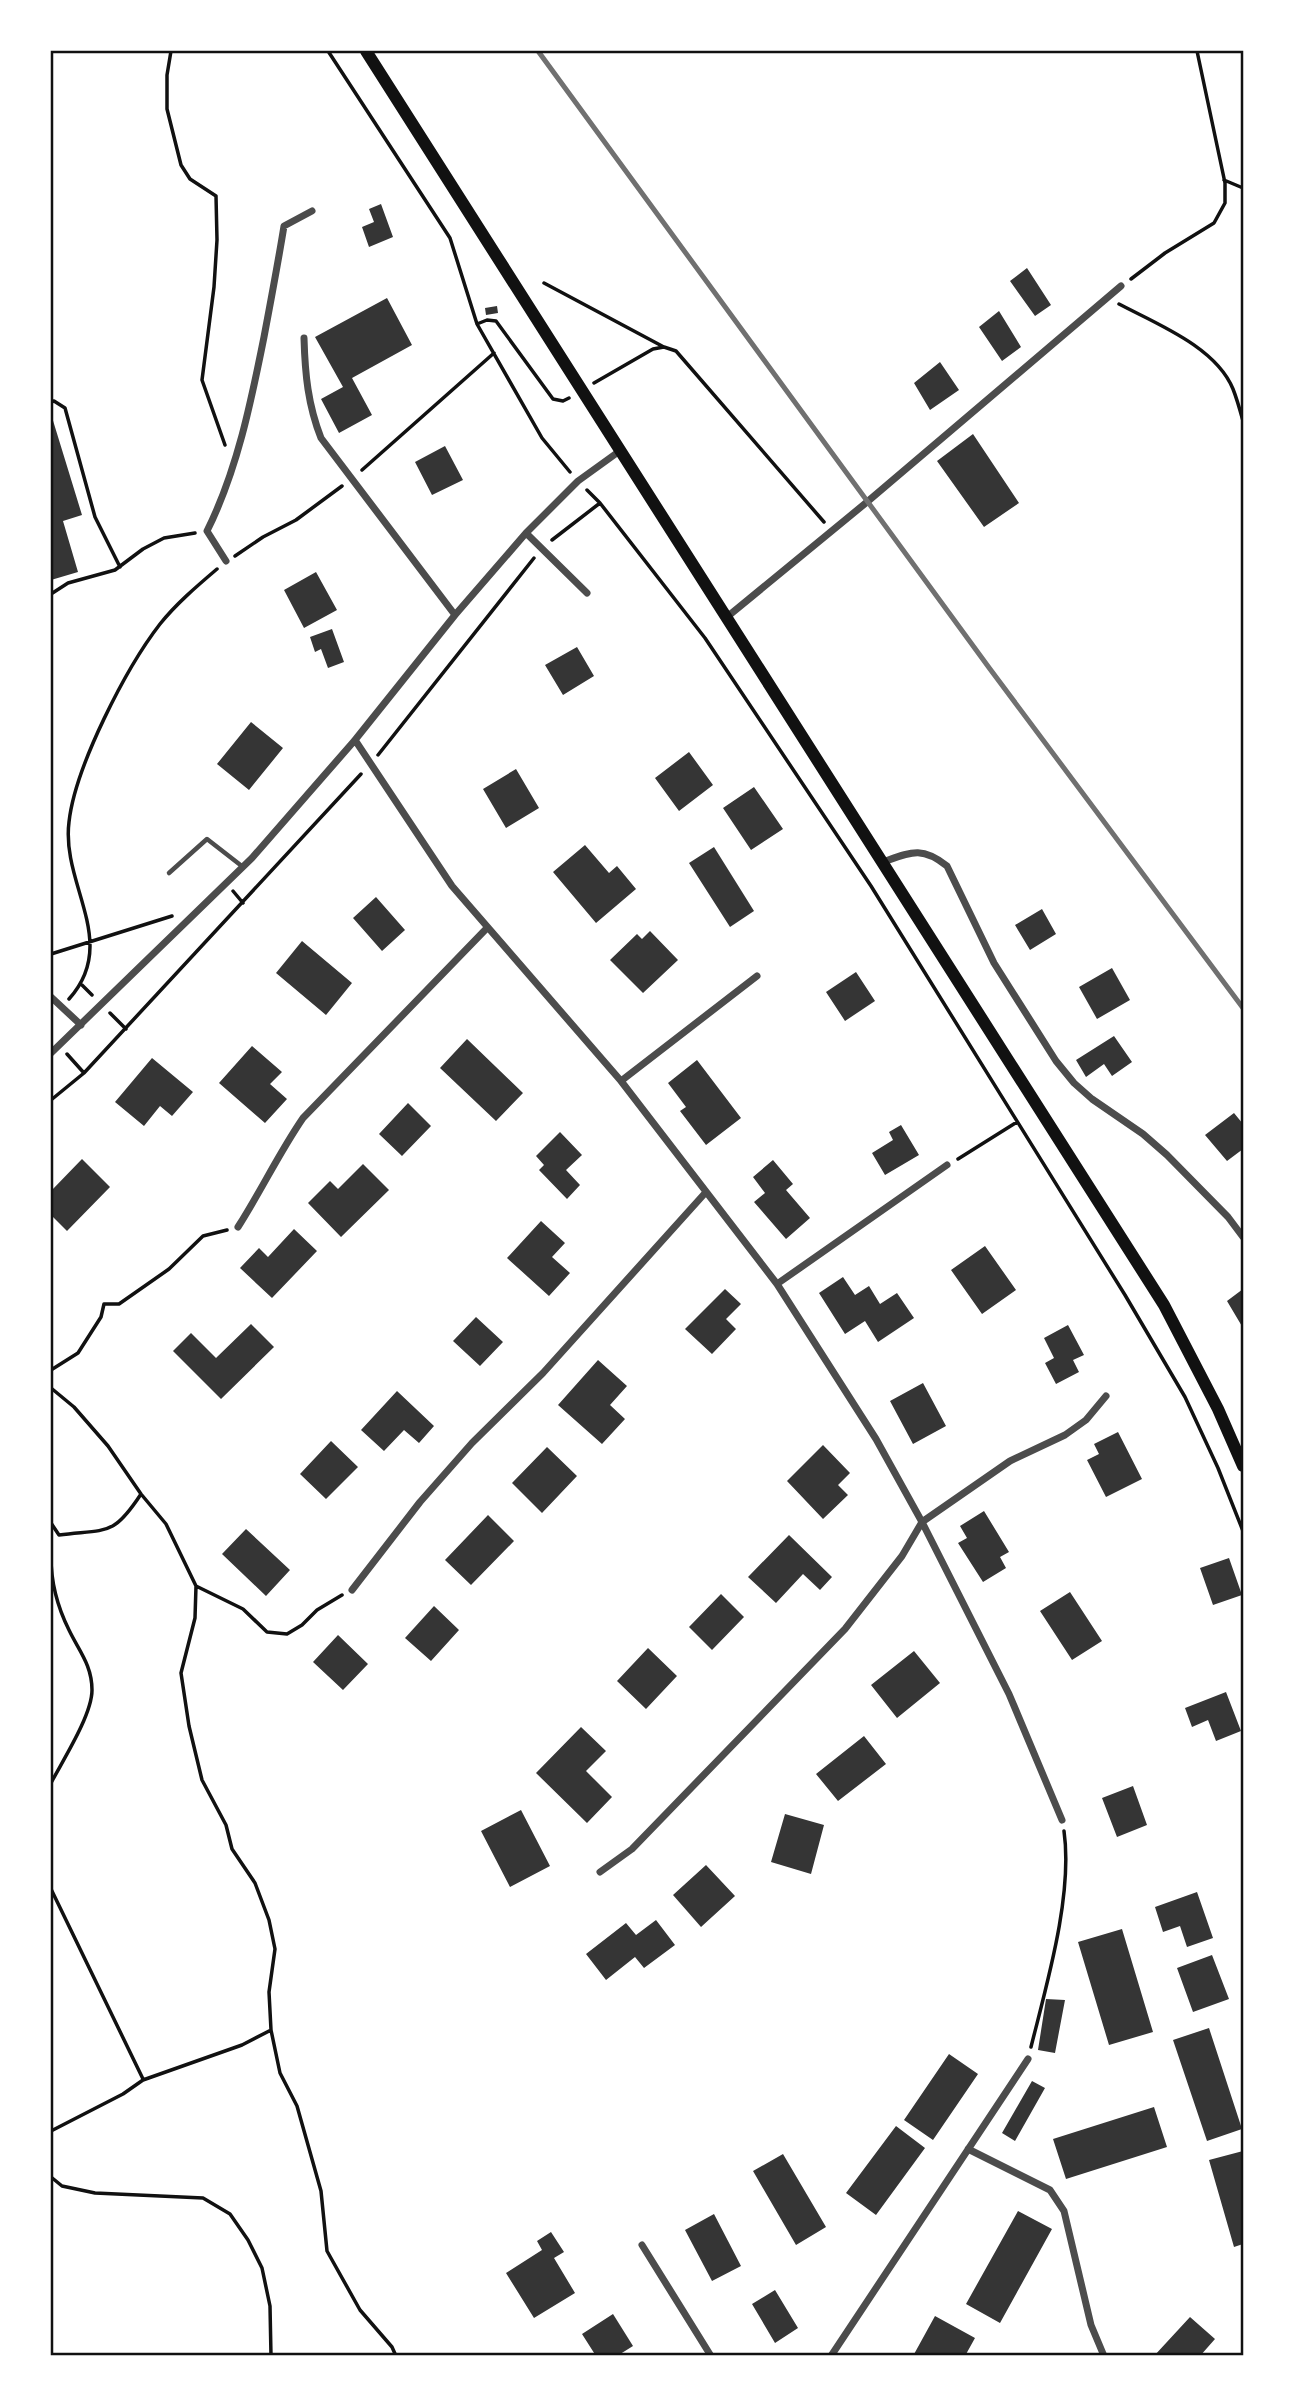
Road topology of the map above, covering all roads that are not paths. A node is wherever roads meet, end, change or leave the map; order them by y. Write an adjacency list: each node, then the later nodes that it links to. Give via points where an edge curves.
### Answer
1 (366, 51): 5 (main road)
2 (312, 211): 7 (street, via 284,226 254,386 221,503 207,531)
3 (1121, 286): 10 (street)
4 (304, 338): 9 (street, via 306,384 321,438)
5 (622, 450): 6 (street, via 578,481); 10 (main road)
6 (526, 533): 8 (street); 9 (street)
7 (226, 561)
8 (587, 593)
9 (455, 615): 11 (street)
10 (727, 617): 12 (main road)
11 (355, 740): 13 (street); 15 (street, via 431,857)
12 (883, 862): 24 (street, via 921,851 947,866 994,963 1074,1083 1167,1155); 27 (main road, via 1164,1305)
13 (243, 867): 14 (lane, via 207,839); 18 (street)
14 (169, 873)
15 (487, 928): 20 (street); 23 (street, via 303,1118)
16 (757, 976): 20 (street)
17 (51, 997): 18 (street)
18 (81, 1025): 19 (street)
19 (51, 1053)
20 (621, 1081): 22 (street)
21 (947, 1165): 25 (street)
22 (706, 1192): 25 (street); 29 (street, via 543,1373 472,1443)
23 (238, 1227)
24 (1243, 1237)
25 (777, 1284): 28 (street, via 876,1439)
26 (1106, 1396): 28 (street, via 1065,1436 1010,1461)
27 (1243, 1466)
28 (922, 1522): 30 (street, via 1009,1694); 31 (street, via 902,1556 845,1629 632,1849)
29 (352, 1590)
30 (1062, 1821)
31 (600, 1871)
32 (1028, 2059): 33 (street)
33 (968, 2149): 36 (street); 37 (street, via 1050,2190 1064,2211 1091,2325)
34 (642, 2245): 35 (street)
35 (711, 2356)
36 (831, 2356)
37 (1104, 2356)

